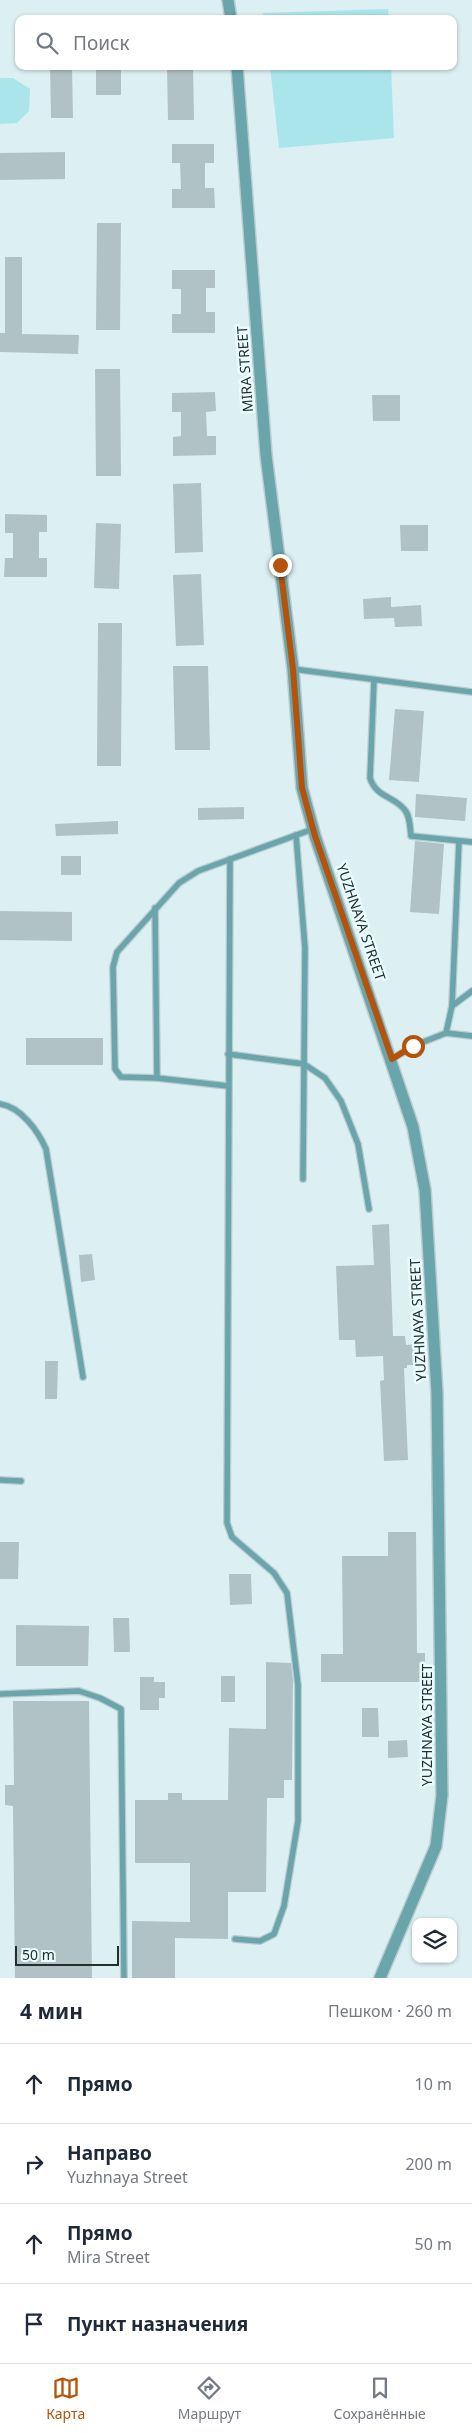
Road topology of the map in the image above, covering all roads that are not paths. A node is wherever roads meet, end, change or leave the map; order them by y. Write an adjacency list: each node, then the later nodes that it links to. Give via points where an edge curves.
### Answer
1 (228, 0): 2 (street)
2 (230, 15)
3 (237, 70): 4 (street, MIRA STREET, via 266,455)
4 (293, 669): 5 (lane); 7 (street, YUZHNAYA STREET, via 302,788)
5 (374, 681): 6 (lane); 9 (lane, via 372,786 404,808 411,836)
6 (472, 692)
7 (313, 829): 8 (lane); 18 (street, YUZHNAYA STREET)
8 (296, 835): 11 (lane); 19 (lane, via 305,948)
9 (459, 841): 10 (lane); 14 (lane)
10 (472, 842)
11 (230, 859): 12 (lane, via 198,871 179,883); 17 (lane)
12 (155, 908): 20 (lane); 20 (lane, via 117,952 113,967 115,1069 121,1077)
13 (472, 991): 14 (lane)
14 (452, 1006): 15 (lane)
15 (446, 1033): 16 (lane); 18 (lane, via 413,1046)
16 (472, 1036)
17 (228, 1054): 19 (lane); 21 (lane)
18 (392, 1059): 31 (street, YUZHNAYA STREET, via 413,1127 425,1190 433,1297 442,1795 436,1846)
19 (304, 1064): 23 (lane); 24 (lane, via 325,1078 341,1101 358,1144)
20 (157, 1078): 21 (lane)
21 (228, 1086): 29 (lane, via 227,1522 232,1537 274,1573 287,1593 298,1685 298,1821 284,1906 274,1934 260,1941)
22 (0, 1104): 25 (lane, via 10,1106 38,1132 46,1149)
23 (303, 1179)
24 (369, 1209)
25 (83, 1377)
26 (0, 1480): 27 (lane)
27 (21, 1481)
28 (0, 1694): 30 (lane, via 79,1692 121,1709)
29 (235, 1939)
30 (124, 1978)
31 (380, 1978)

